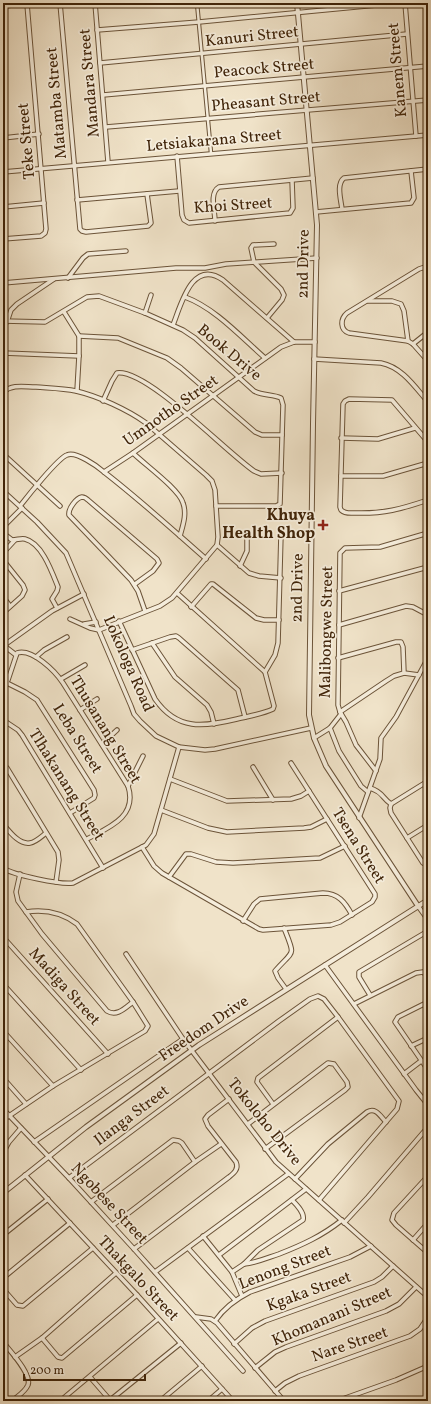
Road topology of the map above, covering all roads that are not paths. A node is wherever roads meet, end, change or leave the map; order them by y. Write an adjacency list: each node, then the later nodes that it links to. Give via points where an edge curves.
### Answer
1 (37, 3): 8 (street)
2 (60, 3): 35 (street, Matamba Street)
3 (95, 3): 12 (street, Mandara Street)
4 (197, 3): 11 (street)
5 (297, 3): 10 (street, 2nd Drive)
6 (398, 3): 10 (street)
7 (404, 3): 13 (street, Kanem Street)
8 (27, 4): 9 (street); 27 (street, Teke Street)
9 (3, 6)
10 (298, 12): 11 (street); 14 (street, 2nd Drive)
11 (200, 22): 12 (street); 15 (street)
12 (97, 30): 16 (street, Mandara Street)
13 (407, 34): 14 (street, Kanuri Street); 18 (street, Kanem Street)
14 (301, 44): 15 (street, Kanuri Street); 19 (street, 2nd Drive)
15 (202, 54): 16 (street, Kanuri Street); 20 (street)
16 (100, 63): 21 (street, Mandara Street)
17 (428, 66): 18 (street, Peacock Street)
18 (410, 68): 19 (street, Peacock Street); 23 (street, Kanem Street)
19 (303, 78): 20 (street, Peacock Street); 24 (street, 2nd Drive)
20 (205, 86): 21 (street, Peacock Street); 25 (street)
21 (103, 95): 26 (street, Mandara Street)
22 (428, 100): 23 (street, Pheasant Street)
23 (413, 101): 24 (street, Pheasant Street); 29 (street, Kanem Street)
24 (307, 110): 25 (street, Pheasant Street); 31 (street, 2nd Drive)
25 (208, 119): 26 (street, Pheasant Street); 32 (street)
26 (106, 127): 34 (street, Mandara Street)
27 (39, 134): 30 (street); 36 (street, Teke Street)
28 (428, 135): 29 (street, Letsiakarana Street)
29 (416, 136): 31 (street, Letsiakarana Street)
30 (3, 138)
31 (310, 145): 32 (street, Letsiakarana Street); 40 (street, 2nd Drive)
32 (211, 153): 33 (street, Letsiakarana Street)
33 (177, 156): 34 (street, Letsiakarana Street); 42 (street, Khoi Street)
34 (108, 162): 35 (street, Letsiakarana Street)
35 (74, 165): 36 (street, Letsiakarana Street); 44 (street, Matamba Street)
36 (42, 168): 39 (street, Letsiakarana Street); 45 (street, Teke Street)
37 (428, 169): 38 (street)
38 (411, 171): 47 (street, via 344,178 340,186); 47 (street, via 414,198 411,203)
39 (3, 172)
40 (313, 178): 41 (street); 48 (street, 2nd Drive)
41 (292, 180): 49 (street, via 216,189); 49 (street, Khoi Street, via 292,212)
42 (179, 191): 43 (street); 49 (street, Khoi Street, via 184,220 192,223)
43 (147, 194): 44 (street); 44 (street, Matamba Street, via 151,223 147,226 84,232 80,227)
44 (77, 200)
45 (44, 203): 46 (street); 50 (street, Teke Street, via 46,229 43,235)
46 (3, 207)
47 (342, 209): 48 (street)
48 (316, 212): 53 (street, 2nd Drive)
49 (215, 221)
50 (3, 239)
51 (274, 244): 54 (street, via 254,245 251,248)
52 (126, 251): 58 (street, via 88,254)
53 (317, 258): 54 (street); 73 (street, 2nd Drive)
54 (254, 262): 56 (street, via 220,264); 66 (street, via 284,295)
55 (428, 266): 63 (street, via 418,269)
56 (205, 268): 57 (street); 58 (street, via 176,268)
57 (206, 274): 62 (street, via 193,281); 66 (street, via 223,280)
58 (68, 278): 59 (street)
59 (55, 279): 60 (street); 67 (street, via 14,307)
60 (3, 283)
61 (151, 295): 65 (street)
62 (185, 297): 68 (street); 77 (street, via 210,311)
63 (368, 301): 71 (street, via 395,301 401,304); 71 (street, via 344,316 342,324 345,331)
64 (64, 312): 65 (street, Book Drive, via 87,297 95,296); 67 (street, Book Drive, via 42,323); 70 (street)
65 (145, 313): 68 (street, Book Drive)
66 (267, 318): 72 (street)
67 (5, 322)
68 (173, 325): 80 (street, Book Drive, via 195,338)
69 (428, 332): 74 (street)
70 (78, 336): 76 (street); 83 (street, via 118,338 167,358)
71 (408, 341): 74 (street)
72 (294, 342): 73 (street, Umnotho Street); 77 (street, Umnotho Street, via 280,347)
73 (314, 342): 78 (street, 2nd Drive)
74 (413, 344): 79 (street)
75 (3, 352): 76 (street)
76 (79, 356): 81 (street)
77 (265, 358): 80 (street, Umnotho Street)
78 (314, 359): 85 (street, via 388,365 404,375); 157 (street, 2nd Drive, via 308,702)
79 (428, 361)
80 (239, 377): 83 (street, Umnotho Street); 89 (street, Book Drive, via 258,393 276,396 282,400)
81 (77, 391): 82 (street, via 13,386); 84 (street)
82 (3, 392)
83 (213, 396): 86 (street, Umnotho Street); 89 (street, via 259,434)
84 (103, 401): 86 (street, via 114,377 121,373 152,386); 88 (street, via 136,416)
85 (428, 402)
86 (186, 414): 88 (street, Umnotho Street); 96 (street, via 254,472)
87 (415, 428): 90 (street, via 378,439); 90 (street, via 392,400 349,399 342,406); 91 (street)
88 (159, 434): 92 (street, Umnotho Street); 102 (street, via 212,481)
89 (282, 435): 96 (street, Book Drive)
90 (341, 438): 97 (street)
91 (428, 442)
92 (132, 453): 95 (street, Umnotho Street); 109 (street, via 181,497 185,518)
93 (3, 454): 98 (street)
94 (428, 463): 97 (street, via 383,476)
95 (104, 472): 98 (street, via 75,455 67,454); 109 (street)
96 (282, 473): 102 (street, Book Drive, via 279,505)
97 (341, 476): 100 (street, via 340,507 344,512 380,513)
98 (37, 485): 101 (street); 103 (street)
99 (3, 491): 103 (street, Lokologa Road)
100 (428, 500)
101 (60, 506)
102 (216, 506): 111 (street)
103 (21, 507): 104 (street); 121 (street, Lokologa Road, via 66,553)
104 (3, 527)
105 (3, 533): 110 (street)
106 (247, 533): 115 (street, via 247,551)
107 (428, 533): 119 (street, Malibongwe Street, via 380,547 346,548 341,551)
108 (281, 534): 117 (street)
109 (180, 536): 113 (street)
110 (15, 540): 112 (street); 125 (street, via 28,540 43,555 58,587 52,600)
111 (217, 545): 113 (street); 115 (street)
112 (3, 553)
113 (206, 559): 120 (street)
114 (3, 560): 123 (street, via 25,588 22,596)
115 (240, 566): 117 (street, via 253,575)
116 (428, 566): 119 (street)
117 (281, 578): 130 (street)
118 (135, 584): 118 (street, via 70,517 69,510 78,499 86,498 157,559 159,563 156,568); 126 (street)
119 (339, 591): 134 (street, Malibongwe Street)
120 (177, 593): 124 (street); 126 (street, via 166,602)
121 (84, 594): 125 (street); 131 (street, Lokologa Road)
122 (3, 597): 123 (street)
123 (10, 606): 127 (street)
124 (191, 607): 130 (street, via 213,584 256,618); 145 (street)
125 (57, 608): 138 (street)
126 (145, 611): 132 (street)
127 (3, 613)
128 (428, 615): 134 (street, via 406,606)
129 (70, 619): 133 (street)
130 (279, 620): 145 (street, via 277,650)
131 (96, 622): 133 (street); 135 (street, Lokologa Road)
132 (119, 622): 135 (street); 139 (street)
133 (83, 625): 135 (street)
134 (339, 625): 142 (street, Malibongwe Street)
135 (99, 630): 162 (street, Lokologa Road, via 134,714 156,736)
136 (67, 637): 141 (street)
137 (152, 643): 139 (street); 154 (street, via 173,636 179,638 238,690); 156 (street, via 175,677 207,705)
138 (3, 645): 140 (street)
139 (132, 650): 156 (street, via 154,698 166,712 189,724)
140 (16, 655): 141 (street, Thusanang Street, via 25,652); 149 (street)
141 (36, 657): 148 (street, Thusanang Street)
142 (338, 658): 146 (street, via 399,642 403,647); 153 (street, Malibongwe Street)
143 (428, 658): 147 (street)
144 (85, 665): 148 (street)
145 (265, 672): 154 (street, via 274,706 272,710)
146 (404, 673): 147 (street); 153 (street, via 394,676)
147 (419, 675): 167 (street, via 381,738 380,759)
148 (61, 679): 152 (street, Thusanang Street)
149 (7, 683): 150 (street); 176 (street, Leba Street, via 37,700 94,790 94,798)
150 (3, 688)
151 (97, 699): 152 (street)
152 (80, 710): 161 (street, Thusanang Street)
153 (340, 713): 158 (street); 167 (street, via 356,745)
154 (245, 717): 156 (street)
155 (3, 720): 176 (street, Tlhakanang Street, via 22,735)
156 (214, 724)
157 (311, 728): 160 (street, 2nd Drive); 162 (street, Lokologa Road, via 215,749)
158 (330, 728): 160 (street); 171 (street, via 339,751 361,786)
159 (117, 730): 161 (street)
160 (314, 738): 177 (street, 2nd Drive, via 326,766)
161 (102, 744): 170 (street, Thusanang Street)
162 (179, 748): 168 (street)
163 (143, 756): 170 (street)
164 (291, 763): 172 (street, Tsena Street)
165 (3, 764): 181 (street)
166 (253, 767): 173 (street)
167 (376, 771): 171 (street)
168 (170, 779): 173 (street, via 227,801); 175 (street)
169 (428, 781): 174 (street)
170 (128, 786): 183 (street, Thusanang Street, via 129,804 123,817)
171 (369, 790): 174 (street, via 380,792); 177 (street)
172 (309, 791): 173 (street, via 295,798); 178 (street, Tsena Street)
173 (273, 800)
174 (391, 804): 182 (street, via 391,813)
175 (161, 810): 178 (street, via 227,832 304,828); 185 (street, via 154,834)
176 (70, 813): 183 (street, Tlhakanang Street)
177 (359, 818): 193 (street, 2nd Drive)
178 (327, 819): 184 (street, Tsena Street)
179 (3, 824): 181 (street, via 25,843 31,843)
180 (428, 825): 182 (street)
181 (46, 833): 191 (street, via 58,852)
182 (407, 838): 186 (street, via 423,863)
183 (87, 839): 188 (street, Tlhakanang Street)
184 (345, 846): 190 (street, via 320,858 233,863 216,862 186,854); 195 (street, Tsena Street, via 375,896 372,902)
185 (142, 847): 188 (street); 190 (street, Tsena Street, via 154,866)
186 (428, 866)
187 (3, 868): 189 (street, via 8,872)
188 (103, 868): 191 (street, via 73,883)
189 (20, 874): 191 (street); 194 (street, via 16,896)
190 (169, 877): 197 (street, Tsena Street)
191 (56, 882)
192 (428, 900): 193 (street, Freedom Drive)
193 (418, 906): 196 (street); 202 (street, Freedom Drive)
194 (26, 912): 207 (street, via 54,912 77,924); 207 (street, via 107,1011 115,1014)
195 (352, 915): 197 (street, via 341,898 323,893 260,899); 198 (street, Tsena Street, via 331,925)
196 (428, 920)
197 (244, 921): 198 (street, Tsena Street, via 263,930)
198 (284, 928): 205 (street, via 292,953 276,971)
199 (428, 931): 206 (street, via 359,972 359,977)
200 (3, 937): 216 (street, Madiga Street)
201 (126, 954): 213 (street, Tokoloho Drive)
202 (325, 965): 205 (street, Freedom Drive); 209 (street)
203 (428, 977): 206 (street, via 423,972 416,972)
204 (3, 984): 218 (street)
205 (286, 990): 215 (street, Freedom Drive)
206 (370, 995): 209 (street)
207 (133, 1002): 216 (street, via 148,1028)
208 (428, 1002): 214 (street, via 395,1020)
209 (354, 1004): 221 (street)
210 (338, 1017): 220 (street, Ilanga Street, via 321,997 313,997); 226 (street, via 258,1078 257,1082); 231 (street, Ilanga Street, via 400,1101)
211 (3, 1031): 223 (street)
212 (428, 1038): 214 (street)
213 (183, 1039): 215 (street, Tokoloho Drive); 235 (street)
214 (411, 1046): 217 (street)
215 (192, 1050): 220 (street, Tokoloho Drive); 239 (street, Freedom Drive)
216 (108, 1054): 218 (street)
217 (421, 1061): 219 (street); 221 (street)
218 (81, 1070): 223 (street)
219 (428, 1070)
220 (209, 1073): 224 (street, Tokoloho Drive); 244 (street, Ilanga Street)
221 (404, 1074): 227 (street)
222 (3, 1078): 225 (street)
223 (54, 1086): 225 (street)
224 (229, 1099): 232 (street, Tokoloho Drive); 236 (street, via 205,1119)
225 (26, 1104): 229 (street)
226 (274, 1104): 232 (street); 237 (street, via 328,1063 334,1064 348,1085 345,1090)
227 (428, 1104)
228 (3, 1108): 229 (street, Ngobese Street)
229 (10, 1116): 230 (street); 234 (street, Ngobese Street)
230 (3, 1120)
231 (386, 1122): 245 (street, via 374,1111 367,1112 328,1144); 250 (street)
232 (248, 1124): 237 (street, Tokoloho Drive)
233 (428, 1127): 252 (street, via 368,1198)
234 (21, 1128): 235 (street, Ngobese Street); 238 (street)
235 (34, 1142): 239 (street, Ngobese Street)
236 (221, 1144): 240 (street); 262 (street, via 236,1162 237,1168 233,1174)
237 (265, 1149): 241 (street, Tokoloho Drive)
238 (3, 1153)
239 (48, 1156): 242 (street, Freedom Drive); 244 (street, Ngobese Street)
240 (195, 1162): 251 (street, via 182,1143 173,1140); 255 (street)
241 (288, 1174): 245 (street, Tokoloho Drive); 257 (street)
242 (25, 1175): 247 (street, Freedom Drive); 248 (street, Thakgalo Street)
243 (428, 1176): 258 (street, via 394,1213 392,1220)
244 (69, 1178): 251 (street, Ngobese Street)
245 (295, 1179): 246 (street, Tokoloho Drive)
246 (306, 1189): 249 (street); 250 (street, Tokoloho Drive)
247 (3, 1193)
248 (48, 1199): 253 (street, Thakgalo Street); 256 (street)
249 (292, 1200): 263 (street); 265 (street, via 302,1213 303,1220 258,1250)
250 (319, 1200): 252 (street, Tokoloho Drive)
251 (91, 1202): 255 (street, Ngobese Street)
252 (343, 1222): 259 (street, Tokoloho Drive); 265 (street, via 306,1243)
253 (70, 1223): 260 (street, Thakgalo Street); 270 (street)
254 (428, 1223): 258 (street)
255 (112, 1225): 262 (street, Ngobese Street)
256 (3, 1235)
257 (204, 1236): 261 (street); 263 (street)
258 (413, 1240): 264 (street)
259 (371, 1246): 266 (street, Tokoloho Drive); 274 (street, Lenong Street, via 356,1254)
260 (93, 1248): 269 (street, Thakgalo Street); 272 (street, via 20,1307)
261 (188, 1248): 267 (street); 276 (street)
262 (134, 1249): 267 (street, Ngobese Street)
263 (219, 1254): 268 (street)
264 (428, 1254)
265 (244, 1264): 268 (street)
266 (393, 1266): 271 (street, Tokoloho Drive); 284 (street, Kgaka Street, via 374,1282 258,1324)
267 (155, 1272): 277 (street, Ngobese Street)
268 (232, 1272): 274 (street)
269 (116, 1273): 273 (street, Thakgalo Street); 281 (street)
270 (3, 1278)
271 (416, 1287): 275 (street, Tokoloho Drive); 288 (street, Khomanani Street, via 393,1308 286,1347 275,1352)
272 (3, 1289)
273 (138, 1296): 279 (street, Thakgalo Street); 281 (street, via 62,1358 58,1357)
274 (242, 1296): 276 (street, Lenong Street)
275 (428, 1297)
276 (235, 1300): 280 (street, Lenong Street)
277 (196, 1317): 280 (street); 289 (street, Ngobese Street)
278 (428, 1317): 292 (street, Nare Street, via 420,1329 410,1336 299,1376)
279 (158, 1319): 283 (street, Thakgalo Street); 290 (street)
280 (215, 1321): 284 (street)
281 (42, 1338): 285 (street)
282 (3, 1342): 285 (street)
283 (181, 1343): 286 (street, Thakgalo Street); 296 (street)
284 (234, 1344): 288 (street)
285 (15, 1357): 294 (street, via 29,1381 26,1388)
286 (202, 1366): 291 (street, Thakgalo Street); 297 (street)
287 (428, 1366): 301 (street)
288 (255, 1368): 292 (street)
289 (243, 1371)
290 (90, 1377): 295 (street); 296 (street)
291 (222, 1389): 298 (street); 299 (street, Thakgalo Street)
292 (276, 1391): 300 (street)
293 (428, 1398): 302 (street)
294 (12, 1401)
295 (60, 1401)
296 (110, 1401)
297 (160, 1401)
298 (208, 1401)
299 (233, 1401)
300 (284, 1401)
301 (337, 1401)
302 (422, 1401)

